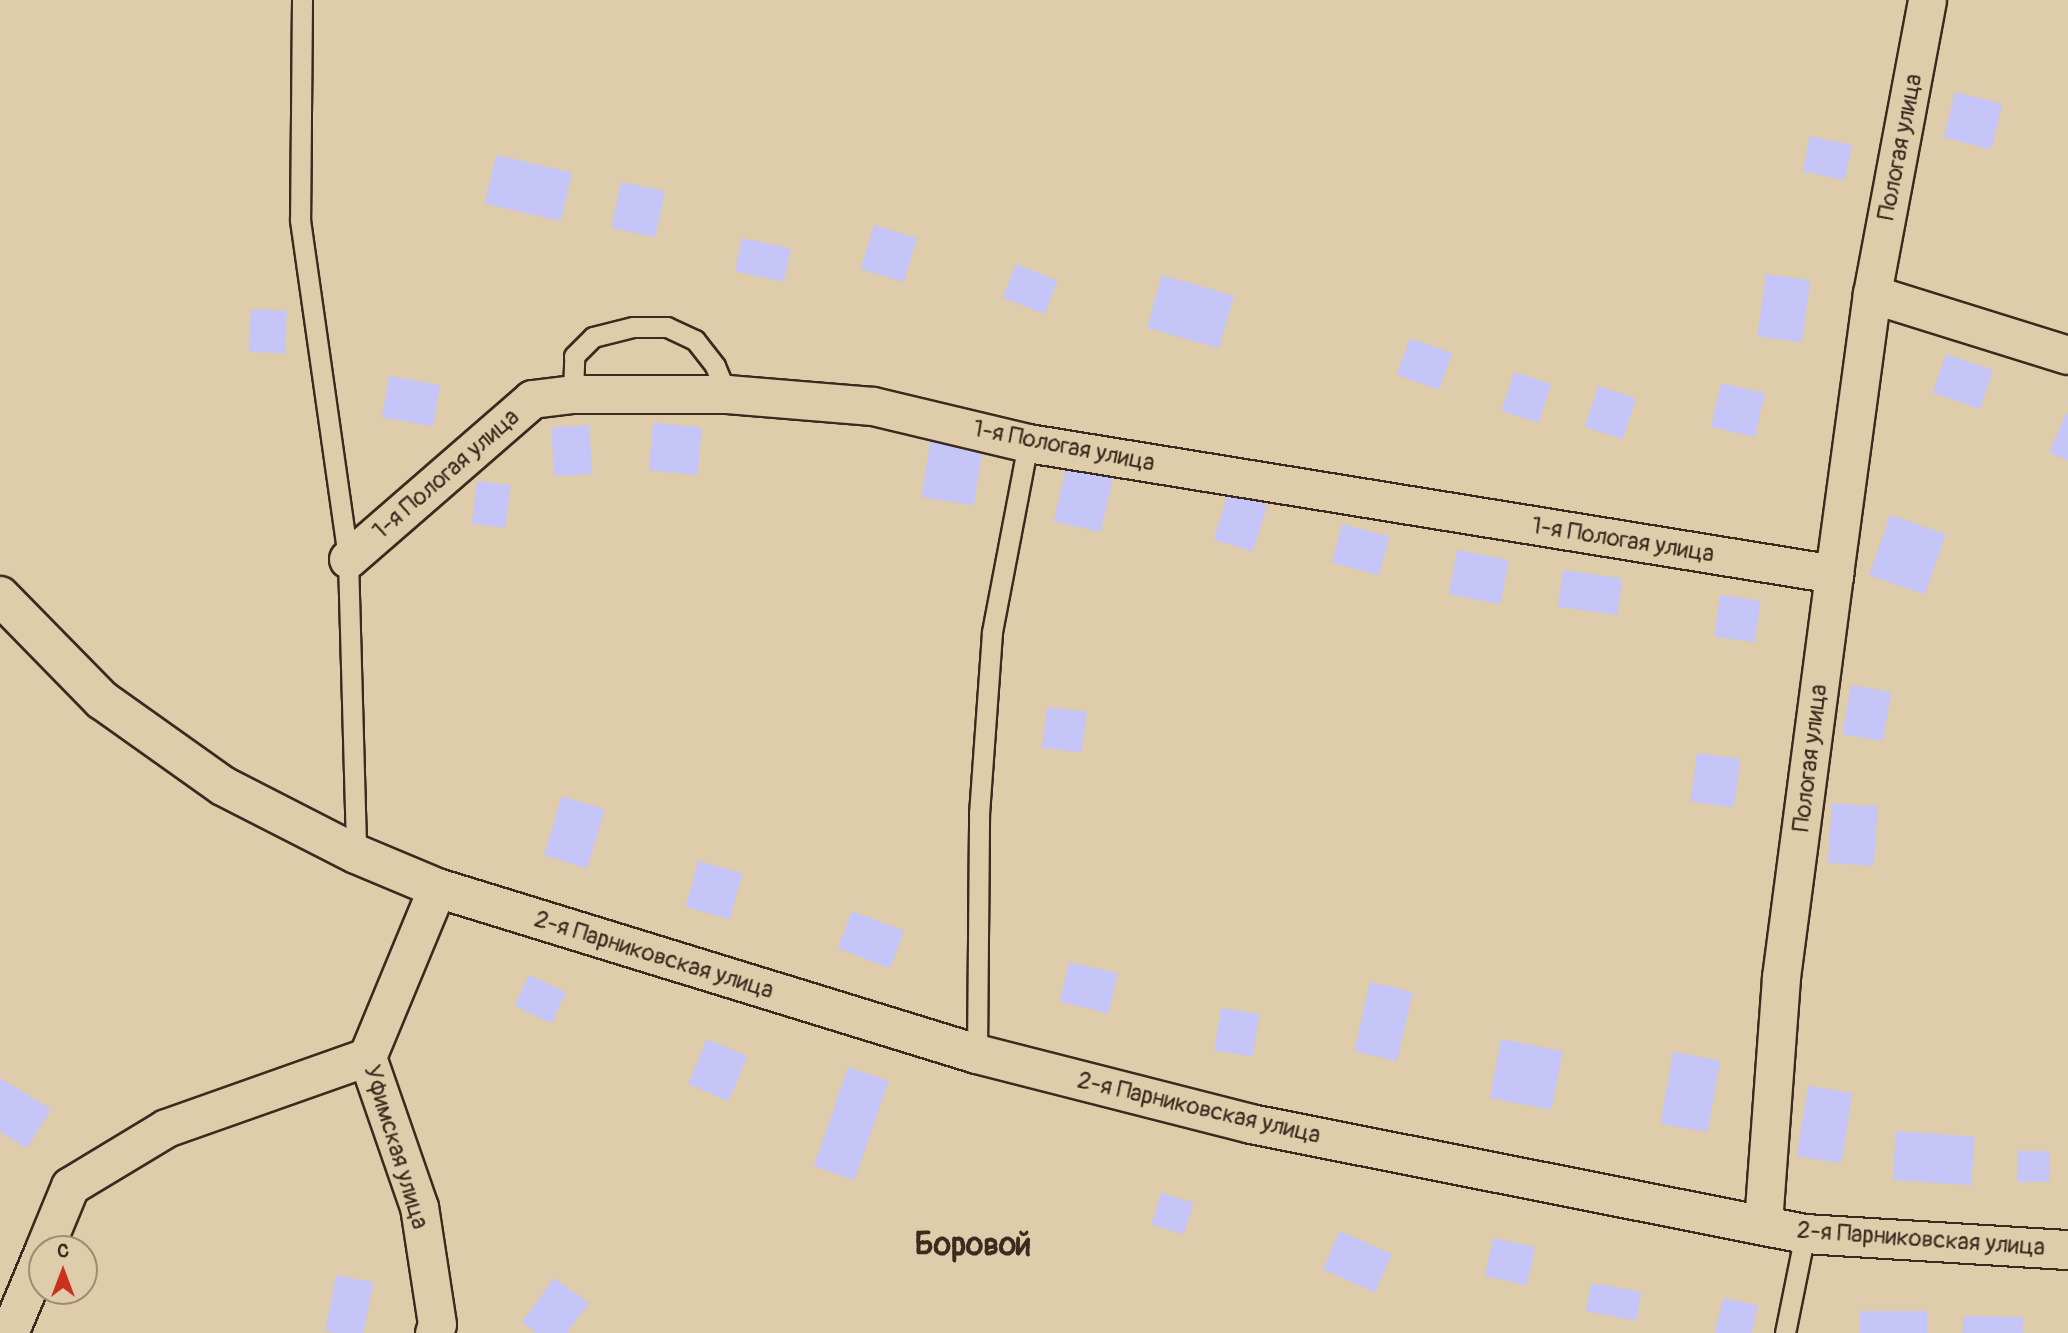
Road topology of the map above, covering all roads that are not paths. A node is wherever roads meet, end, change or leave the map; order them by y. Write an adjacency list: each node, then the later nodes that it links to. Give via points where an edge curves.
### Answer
1 (302, 0): 8 (lane, via 300,220)
2 (1927, 0): 3 (street, Пологая улица)
3 (1872, 294): 4 (street); 9 (street, Пологая улица)
4 (2068, 355)
5 (573, 394): 6 (street, 1-я Пологая улица); 6 (lane, via 574,356 593,337 633,327 667,327 695,340 715,366); 8 (street, 1-я Пологая улица, via 532,399)
6 (727, 394): 7 (street, 1-я Пологая улица, via 873,406)
7 (1028, 443): 9 (street, 1-я Пологая улица); 13 (lane, via 992,632 979,814)
8 (348, 559): 11 (lane)
9 (1834, 574): 15 (street, Пологая улица, via 1781,977)
10 (0, 596): 11 (street, 2-я Парниковская улица, via 103,699 223,786)
11 (356, 854): 12 (street, 2-я Парниковская улица)
12 (437, 888): 13 (street, 2-я Парниковская улица); 14 (street, Уфимская улица)
13 (976, 1054): 15 (street, 2-я Парниковская улица, via 1251,1124)
14 (368, 1057): 17 (street, via 166,1128 70,1186); 20 (street, Уфимская улица, via 419,1207)
15 (1763, 1223): 16 (street, 2-я Парниковская улица)
16 (1805, 1234): 18 (street, 2-я Парниковская улица); 22 (lane)
17 (50, 1235)
18 (2068, 1251)
19 (28, 1287): 21 (street)
20 (439, 1330)
21 (9, 1333)
22 (1785, 1333)

